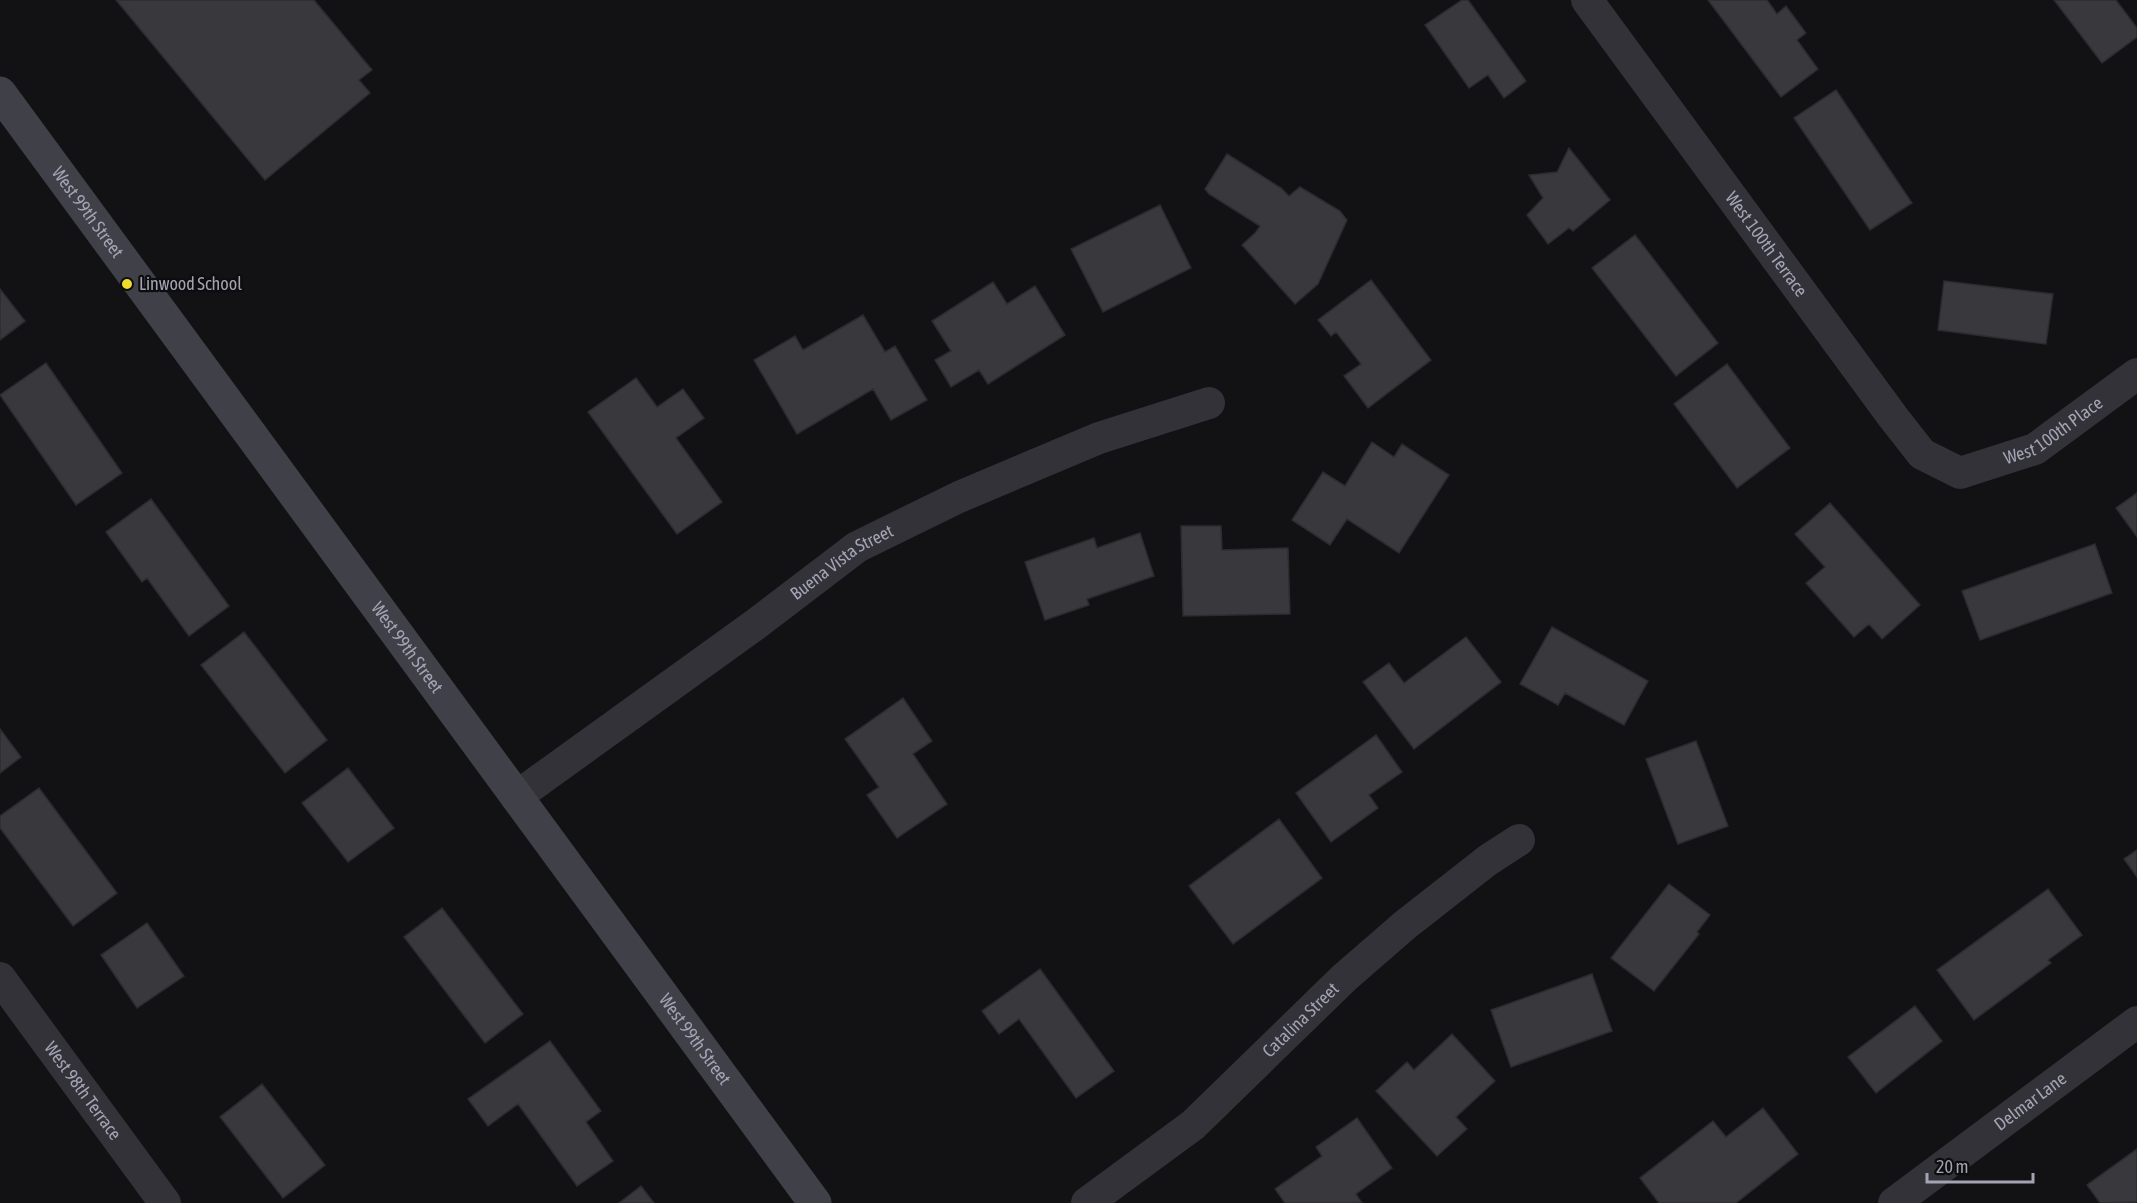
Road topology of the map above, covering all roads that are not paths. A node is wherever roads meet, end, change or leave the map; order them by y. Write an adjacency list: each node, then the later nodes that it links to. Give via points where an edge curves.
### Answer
1 (1587, 0): 5 (street, West 100th Terrace, via 1922,454)
2 (0, 93): 6 (street, West 99th Street)
3 (2137, 374): 5 (street, West 100th Place, via 2035,449)
4 (1209, 403): 6 (street, Buena Vista Street, via 1099,438 959,497 857,547)
5 (1960, 473)
6 (516, 797): 11 (street, West 99th Street)
7 (1519, 840): 12 (street, Catalina Street, via 1488,860 1344,978 1193,1125)
8 (0, 978): 10 (street, West 98th Terrace)
9 (2137, 1022): 13 (street, Delmar Lane)
10 (165, 1203)
11 (815, 1203)
12 (1087, 1203)
13 (1894, 1203)

